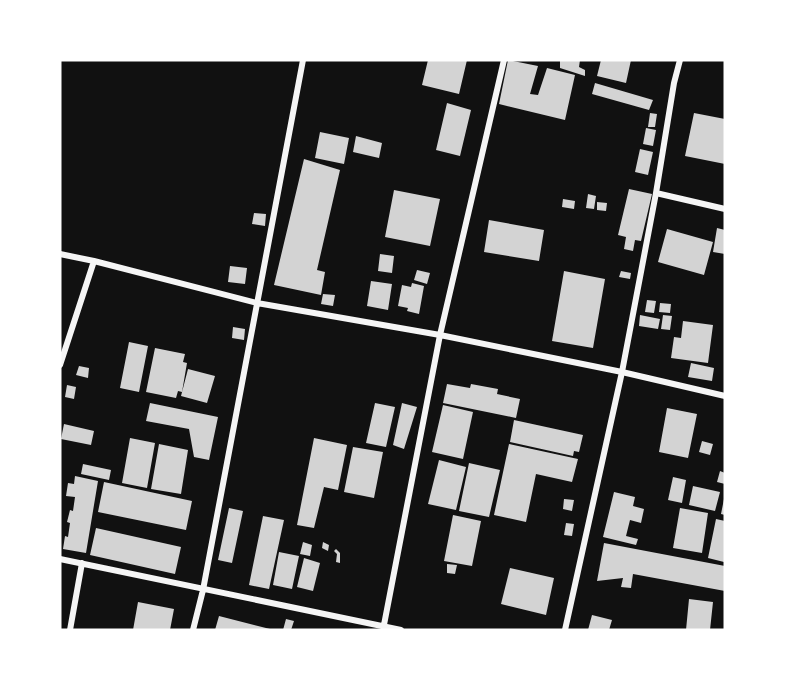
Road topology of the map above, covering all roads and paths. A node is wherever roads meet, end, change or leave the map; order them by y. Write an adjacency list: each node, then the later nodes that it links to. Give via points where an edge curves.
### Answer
1 (303, 60): 8 (street)
2 (504, 60): 9 (street)
3 (680, 60): 4 (street)
4 (656, 194): 5 (street); 11 (street)
5 (725, 209)
6 (60, 254): 7 (street)
7 (94, 261): 8 (street); 10 (street)
8 (257, 303): 9 (street); 15 (street)
9 (440, 335): 11 (street); 16 (street)
10 (60, 365)
11 (622, 372): 12 (street); 20 (street)
12 (725, 396)
13 (60, 559): 14 (street)
14 (82, 563): 15 (street); 17 (street)
15 (203, 590): 16 (street); 18 (street)
16 (383, 628): 19 (street)
17 (70, 630)
18 (193, 630)
19 (401, 630)
20 (565, 630)

